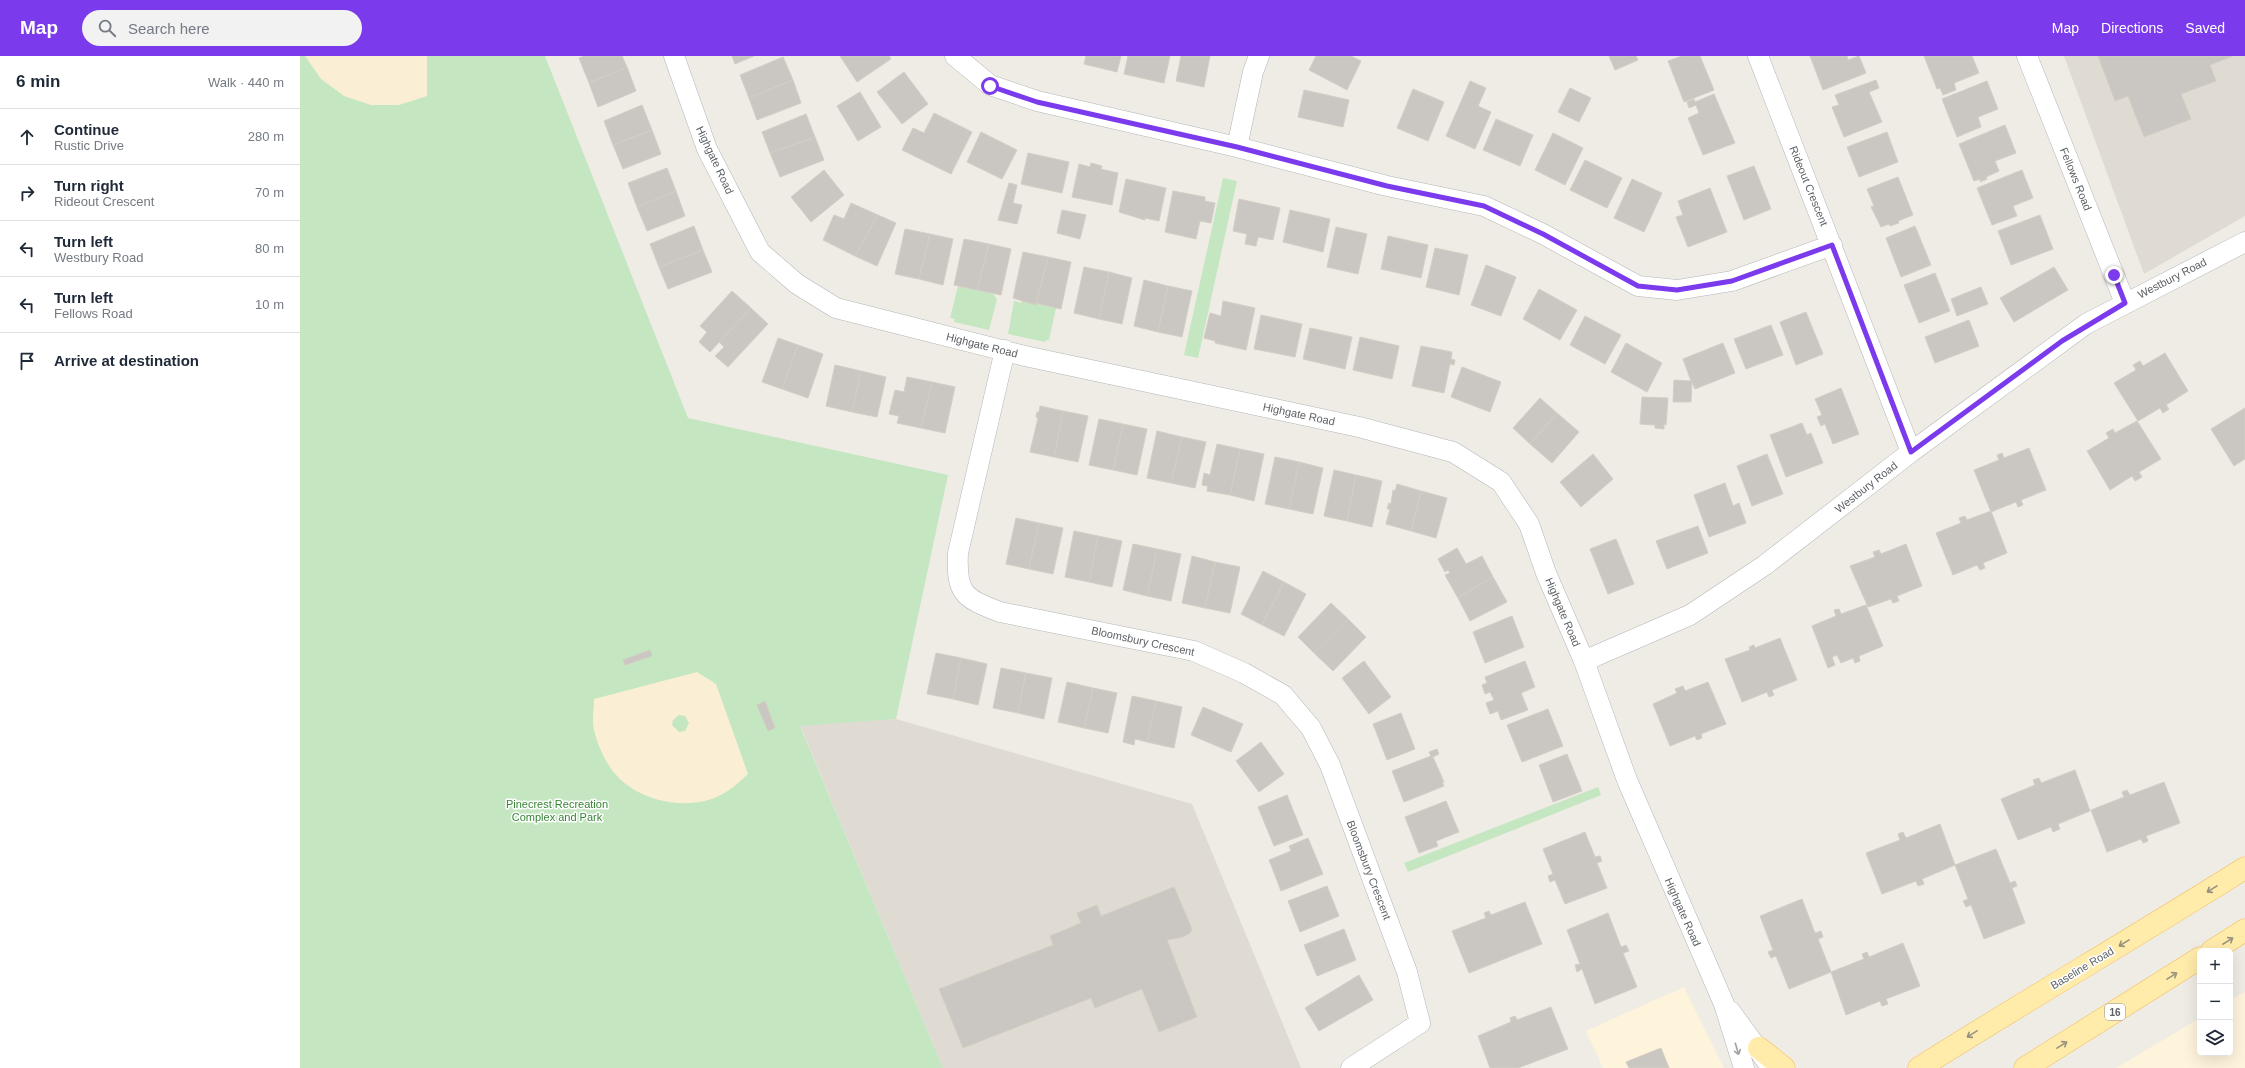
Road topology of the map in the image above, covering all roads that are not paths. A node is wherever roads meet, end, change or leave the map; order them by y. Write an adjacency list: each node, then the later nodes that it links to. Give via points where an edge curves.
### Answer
1 (674, 56): 10 (street, Highgate Road, via 707,149 760,252 797,284 836,308)
2 (955, 56): 6 (street, via 990,86 1037,102)
3 (1259, 56): 6 (street, via 1253,72)
4 (1758, 56): 8 (street, Rideout Crescent)
5 (2027, 56): 9 (street, Fellows Road)
6 (1237, 147): 8 (street, via 1387,186 1484,206 1543,234 1638,286 1677,290 1732,281)
7 (2245, 242): 9 (street, Westbury Road)
8 (1832, 245): 11 (street, Rideout Crescent)
9 (2125, 303): 11 (street, Westbury Road, via 2062,341)
10 (1005, 350): 12 (street, Highgate Road, via 1359,427 1453,452 1500,482 1529,524 1546,573); 19 (street, Bloomsbury Crescent, via 958,553 957,573 963,593 980,604 1000,612 1194,651 1244,673 1283,695 1311,728 1330,766 1407,972 1420,1023)
11 (1911, 452): 12 (street, Westbury Road, via 1765,565 1690,615)
12 (1584, 661): 17 (street, Highgate Road, via 1627,780)
13 (2245, 868): 23 (main road, Baseline Road, one-way to 23)
14 (2245, 930): 15 (main road, one-way to 14)
15 (2217, 948)
16 (2197, 960): 24 (main road, 16, one-way to 16)
17 (1724, 1004): 18 (street, Highgate Road); 20 (street, Highgate Road, one-way to 20)
18 (1759, 1048): 21 (street, Highgate Road); 22 (main road)
19 (1351, 1068)
20 (1744, 1068)
21 (1771, 1068)
22 (1784, 1068)
23 (1919, 1068)
24 (2025, 1068)

